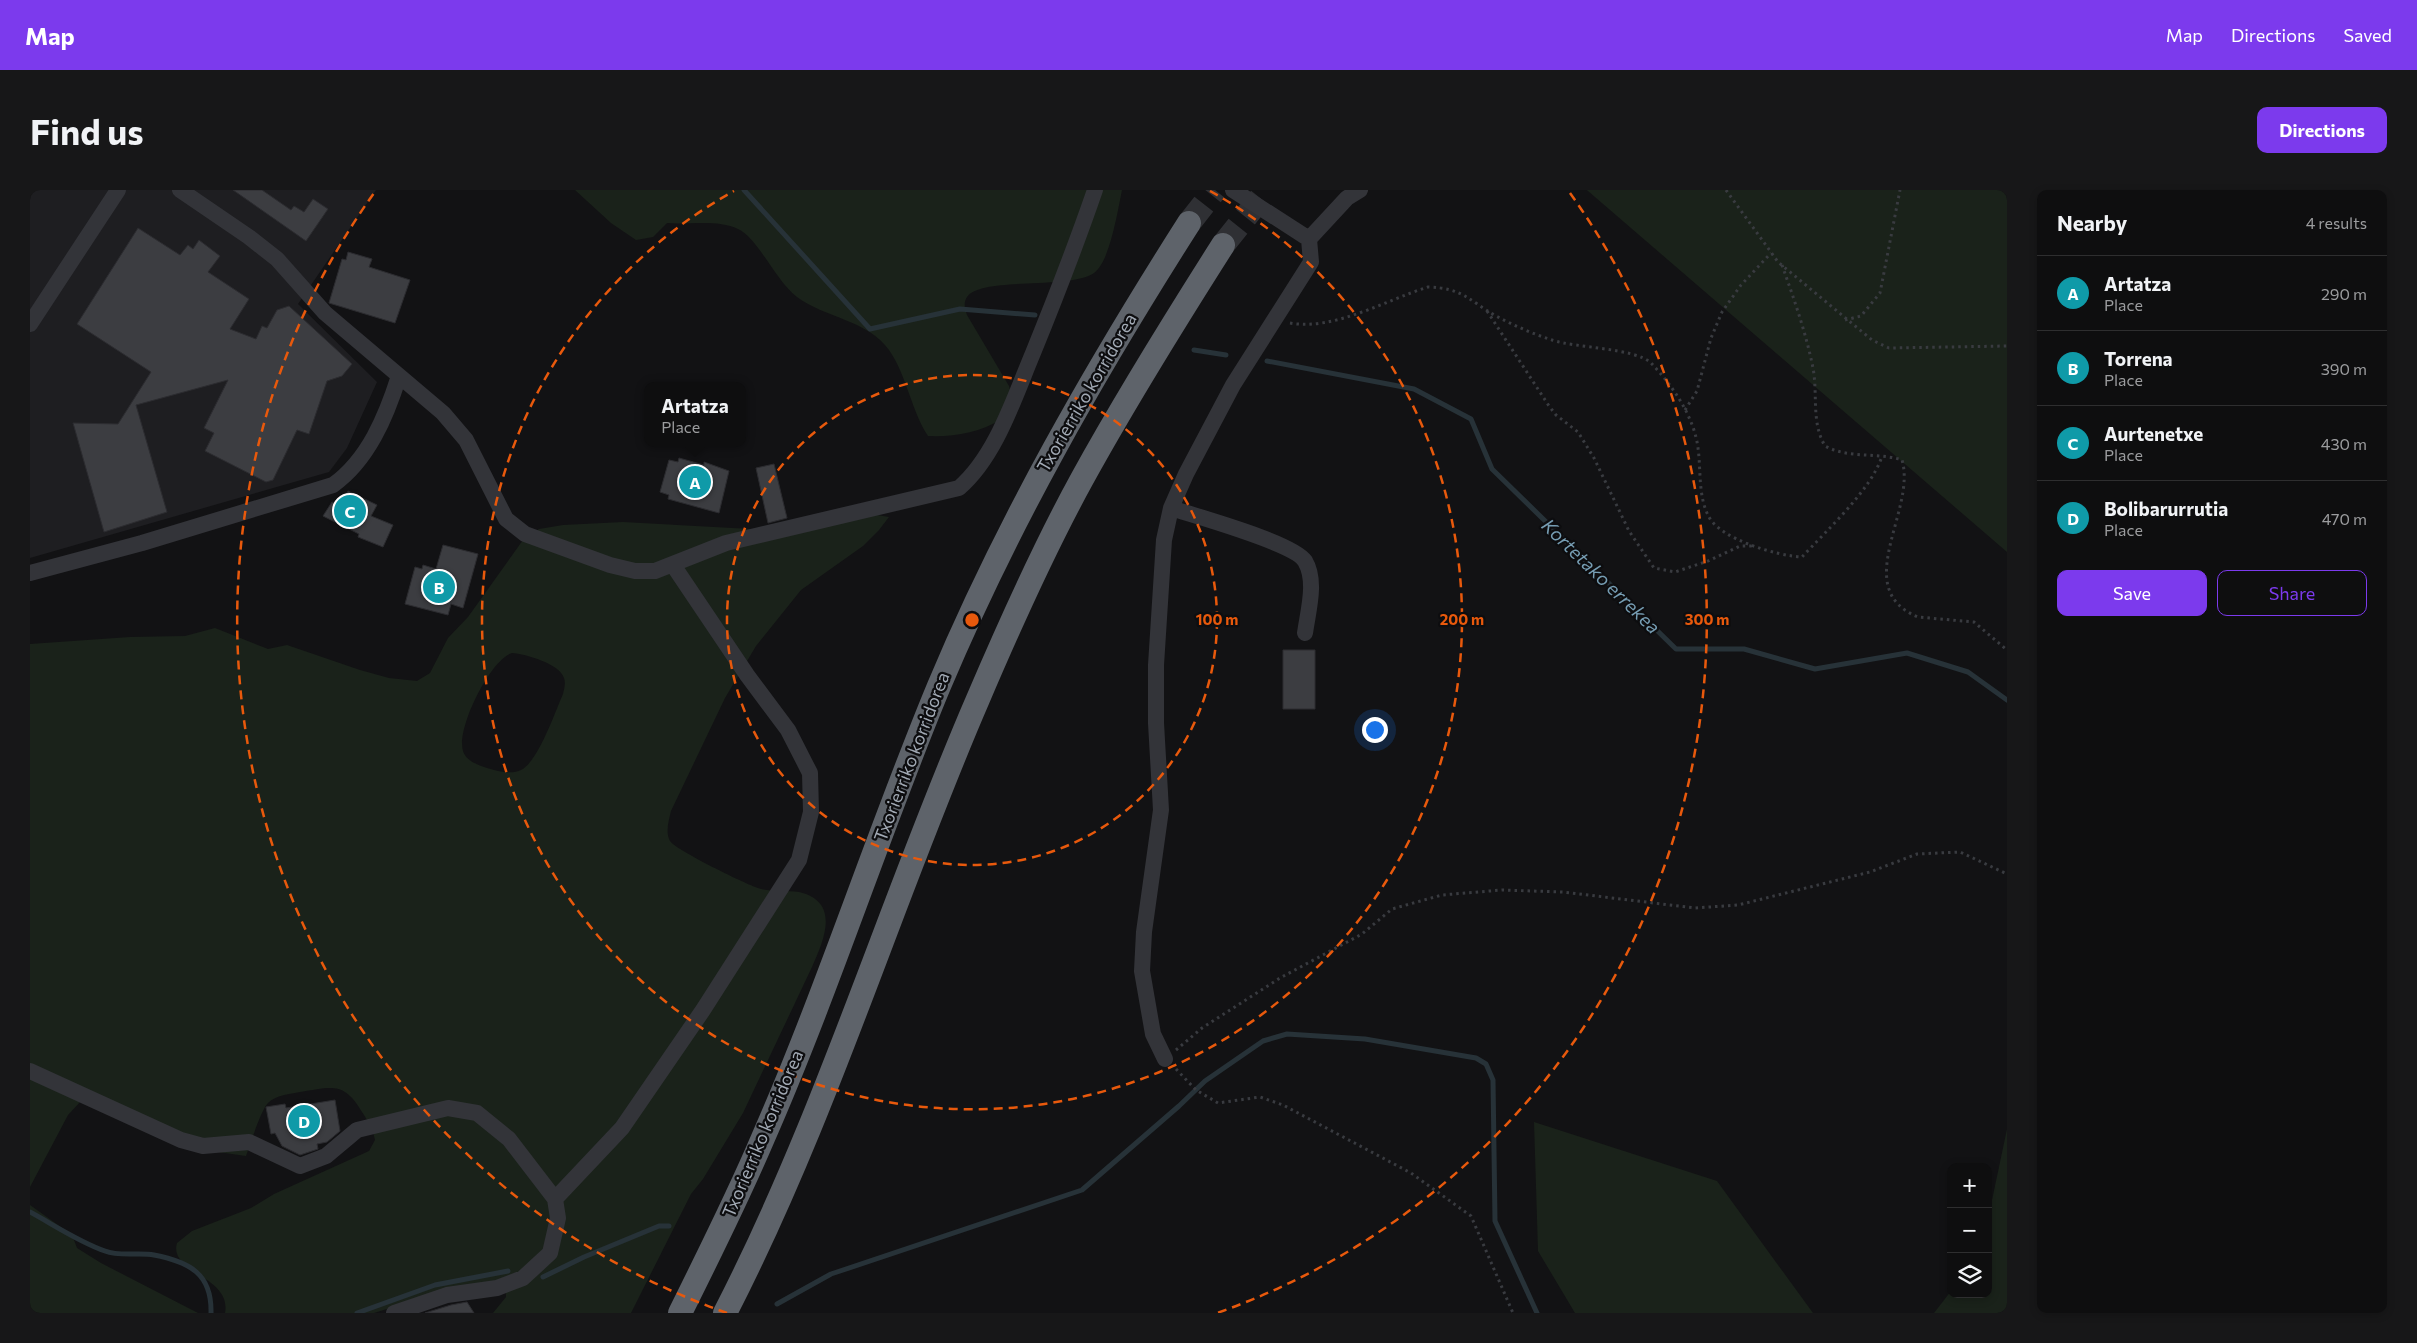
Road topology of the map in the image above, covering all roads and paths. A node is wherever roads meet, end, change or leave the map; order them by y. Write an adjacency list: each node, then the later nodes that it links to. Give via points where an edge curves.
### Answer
1 (118, 190): 16 (street)
2 (180, 190): 18 (street, via 277,259 325,313)
3 (1095, 190): 23 (street, via 1020,384 988,454 974,476 959,488 726,543)
4 (1233, 190): 9 (street)
5 (1360, 190): 9 (street, via 1347,198)
6 (1726, 190): 11 (path)
7 (1900, 190): 15 (path, via 1880,293 1861,316)
8 (1189, 224): 34 (highway, Txorierriko korridorea, via 1102,362 1047,459 989,575 918,737 768,1128 714,1248)
9 (1309, 240): 14 (street, via 1311,262)
10 (1223, 245): 35 (highway, via 1097,452 1025,593 956,752 801,1153)
11 (1771, 252): 12 (path); 19 (path, via 1722,312 1711,338 1697,391)
12 (1782, 266): 15 (path); 20 (path, via 1804,330 1813,369 1818,434 1825,446 1835,451)
13 (1485, 308): 14 (path, via 1459,292 1428,287 1376,307 1305,326); 19 (path, via 1552,340 1629,353 1646,359); 22 (path, via 1549,406 1578,432 1629,531 1651,566 1675,572 1740,546)
14 (1272, 320): 21 (street, via 1233,385)
15 (1845, 320): 17 (path, via 1889,348)
16 (30, 324)
17 (2007, 346)
18 (399, 376): 23 (street, via 443,413 466,440 506,519 525,534 610,566 655,571); 25 (street, via 366,452 352,470 333,485)
19 (1685, 410): 22 (path, via 1698,446 1704,502 1709,518 1727,534)
20 (1882, 456): 22 (path, via 1869,483 1802,557 1788,557); 28 (path, via 1902,460 1905,468 1904,492 1886,566 1891,597 1918,617 1974,622)
21 (1171, 508): 27 (street, via 1264,539 1294,551 1305,560 1311,578); 30 (street, via 1164,540 1156,665 1160,810 1142,971 1153,1034)
22 (1756, 546)
23 (673, 565): 32 (street, via 788,730 810,773 811,812 799,860 708,1002 622,1128)
24 (30, 566): 25 (street)
25 (47, 569): 26 (street)
26 (30, 573)
27 (1305, 632)
28 (2007, 650)
29 (2007, 874): 30 (path, via 1960,852 1917,854 1870,872 1738,905 1695,908 1563,892 1502,890 1442,895 1392,909 1362,934 1280,978 1202,1028)
30 (1165, 1059): 36 (path, via 1196,1090 1218,1103 1260,1096 1283,1105 1411,1173 1471,1216)
31 (30, 1071): 32 (street, via 181,1140 203,1146 249,1142 300,1166 326,1156 357,1130 448,1108 477,1113 509,1139)
32 (555, 1199): 33 (street, via 558,1218 550,1252 523,1278 497,1288 447,1294)
33 (394, 1313)
34 (680, 1313)
35 (725, 1313)
36 (1513, 1313)

